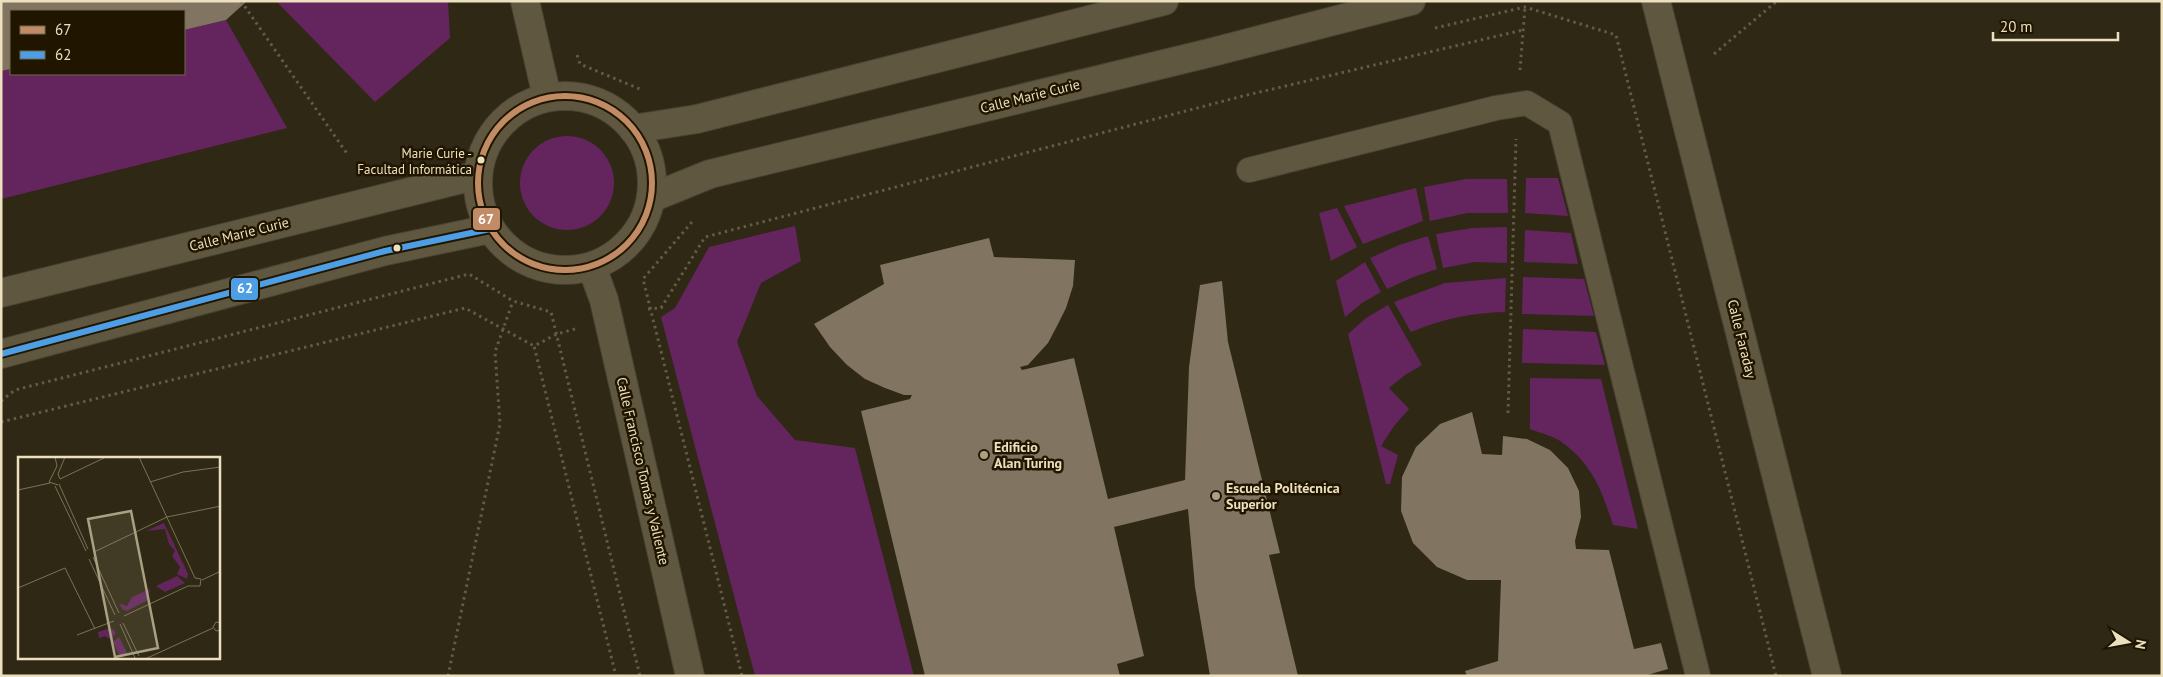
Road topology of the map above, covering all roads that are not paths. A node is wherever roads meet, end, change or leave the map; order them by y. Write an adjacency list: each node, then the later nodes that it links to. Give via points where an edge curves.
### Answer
1 (525, 1): 5 (street)
2 (1164, 1): 6 (street, via 697,119)
3 (1411, 1): 9 (street, Calle Marie Curie, via 710,174)
4 (1656, 1): 16 (street, Calle Faraday)
5 (547, 97): 6 (street, via 572,96 595,101 616,112); 8 (street, via 522,108 500,125 485,148)
6 (633, 128): 9 (street, via 646,149 652,173)
7 (1250, 170): 15 (lane, via 1517,104 1527,103 1560,123)
8 (478, 175): 10 (street, via 480,203); 12 (street, Calle Marie Curie)
9 (651, 198): 11 (street, via 637,233 625,247)
10 (490, 228): 11 (street, via 509,251 534,266 563,271); 13 (street, via 385,251)
11 (592, 267): 14 (street, Calle Francisco Tomás y Valiente, via 604,300)
12 (1, 294)
13 (1, 354)
14 (690, 676)
15 (1698, 676)
16 (1827, 676)

